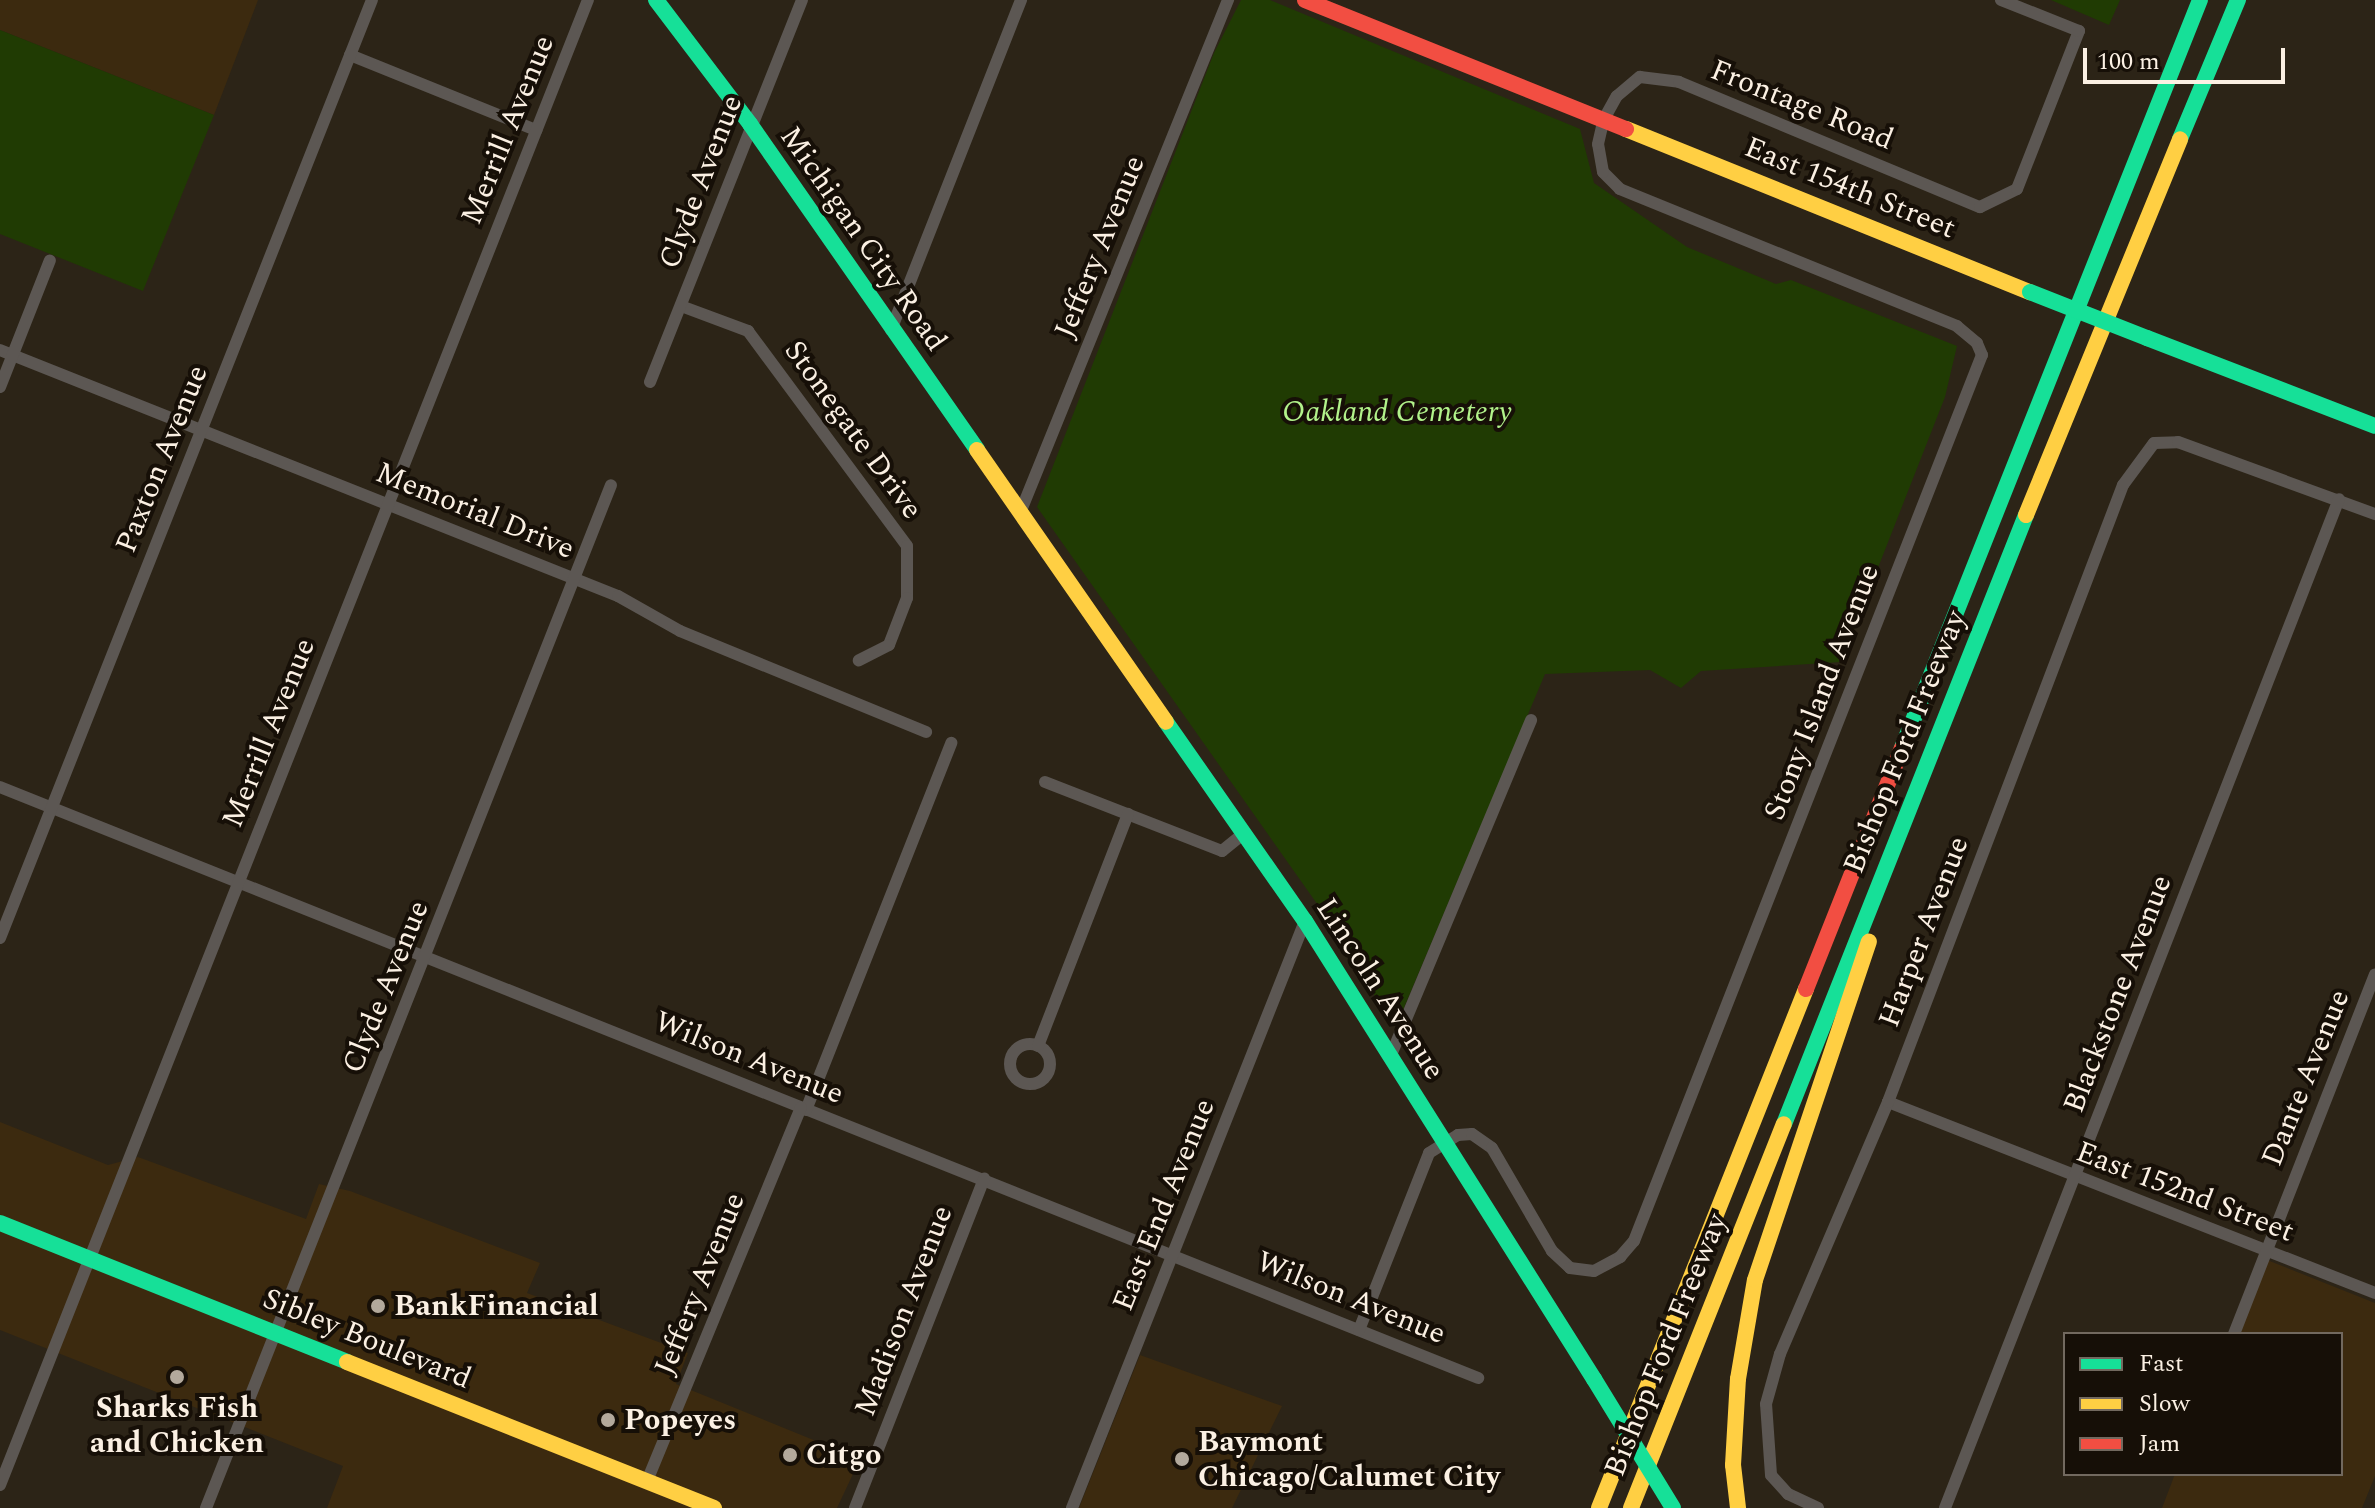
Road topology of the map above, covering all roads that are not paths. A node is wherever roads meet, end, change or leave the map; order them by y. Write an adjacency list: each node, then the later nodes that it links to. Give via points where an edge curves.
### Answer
1 (372, 0): 11 (street, Paxton Avenue)
2 (588, 0): 14 (street, Merrill Avenue)
3 (656, 0): 13 (main road, Michigan City Road)
4 (802, 0): 13 (street, Clyde Avenue)
5 (1021, 0): 17 (street)
6 (1228, 0): 27 (street, Jeffery Avenue)
7 (1305, 0): 12 (main road, East 154th Street)
8 (2001, 0): 12 (street, Frontage Road, via 2079,31 2017,189 1980,207 1679,82 1640,77 1617,96)
9 (2200, 0): 67 (main road, Bishop Ford Freeway)
10 (2238, 0): 37 (main road, Bishop Ford Freeway, via 2190,107)
11 (350, 55): 14 (street); 23 (street, Paxton Avenue)
12 (1604, 119): 22 (main road, East 154th Street, bridge); 49 (street, Stony Island Avenue, via 1598,144 1603,172 1620,189 1957,326 1977,343 1982,355 1634,1241 1620,1257 1594,1271 1570,1268 1552,1251 1492,1148 1472,1134)
13 (750, 124): 16 (street, Clyde Avenue); 17 (main road, Michigan City Road)
14 (536, 130): 26 (street, Merrill Avenue)
15 (50, 260): 19 (street)
16 (681, 306): 20 (street, Clyde Avenue); 30 (street, Stonegate Drive, via 748,331 907,546 907,598 889,645)
17 (891, 330): 27 (main road, Michigan City Road)
18 (0, 350): 19 (street, Memorial Drive)
19 (13, 355): 21 (street); 23 (street, Memorial Drive)
20 (650, 382)
21 (0, 387)
22 (2375, 426)
23 (201, 430): 26 (street, Memorial Drive); 36 (street, Paxton Avenue)
24 (611, 485): 29 (street, Clyde Avenue)
25 (2339, 499): 28 (street); 47 (street, Harper Avenue, via 2204,448 2154,443 2123,485); 50 (street, Blackstone Avenue)
26 (388, 505): 29 (street, Memorial Drive); 40 (street, Merrill Avenue)
27 (1020, 513): 39 (main road, Lincoln Avenue)
28 (2375, 514)
29 (574, 579): 32 (street, Memorial Drive, via 618,596 680,631); 43 (street, Clyde Avenue)
30 (859, 660)
31 (1531, 720): 46 (street)
32 (926, 732)
33 (951, 743): 48 (street, Jeffery Avenue)
34 (1045, 782): 38 (street)
35 (0, 787): 36 (street, Wilson Avenue)
36 (52, 807): 40 (street, Wilson Avenue); 42 (street, Paxton Avenue)
37 (1907, 812): 68 (main road, Bishop Ford Freeway); 70 (main road, via 1859,979 1755,1280 1738,1379 1733,1465)
38 (1128, 814): 39 (street, via 1222,851); 45 (street)
39 (1243, 834): 41 (main road, Lincoln Avenue)
40 (238, 882): 43 (street, Wilson Avenue); 55 (street, Merrill Avenue)
41 (1305, 921): 46 (main road, Lincoln Avenue); 54 (street, East End Avenue)
42 (0, 938)
43 (426, 957): 48 (street, Wilson Avenue); 59 (street, Clyde Avenue)
44 (2375, 975): 53 (street, Dante Avenue)
45 (1038, 1046)
46 (1391, 1055): 49 (main road, Lincoln Avenue)
47 (1888, 1102): 50 (street, East 152nd Street); 71 (street, Harper Avenue, via 1780,1354 1766,1404 1771,1475 1788,1494)
48 (804, 1108): 51 (street, Wilson Avenue); 61 (street, Jeffery Avenue)
49 (1443, 1142): 57 (street, via 1429,1153); 69 (main road, Lincoln Avenue, bridge)
50 (2075, 1177): 53 (street, East 152nd Street); 72 (street, Blackstone Avenue)
51 (984, 1178): 54 (street, Wilson Avenue); 65 (street, Madison Avenue)
52 (0, 1223): 55 (main road, Sibley Boulevard)
53 (2266, 1251): 56 (street, East 152nd Street); 58 (street, Dante Avenue)
54 (1172, 1255): 57 (street, Wilson Avenue); 66 (street, East End Avenue)
55 (89, 1259): 59 (main road, Sibley Boulevard); 62 (street, Merrill Avenue)
56 (2375, 1293)
57 (1359, 1330): 60 (street, Wilson Avenue)
58 (2235, 1332)
59 (276, 1333): 61 (main road, Sibley Boulevard); 63 (street, Clyde Avenue)
60 (1478, 1378)
61 (647, 1481): 64 (main road, Sibley Boulevard)
62 (0, 1485)
63 (206, 1508)
64 (714, 1508)
65 (855, 1508)
66 (1072, 1508)
67 (1599, 1508)
68 (1631, 1508)
69 (1673, 1508)
70 (1738, 1508)
71 (1818, 1508)
72 (1945, 1508)

